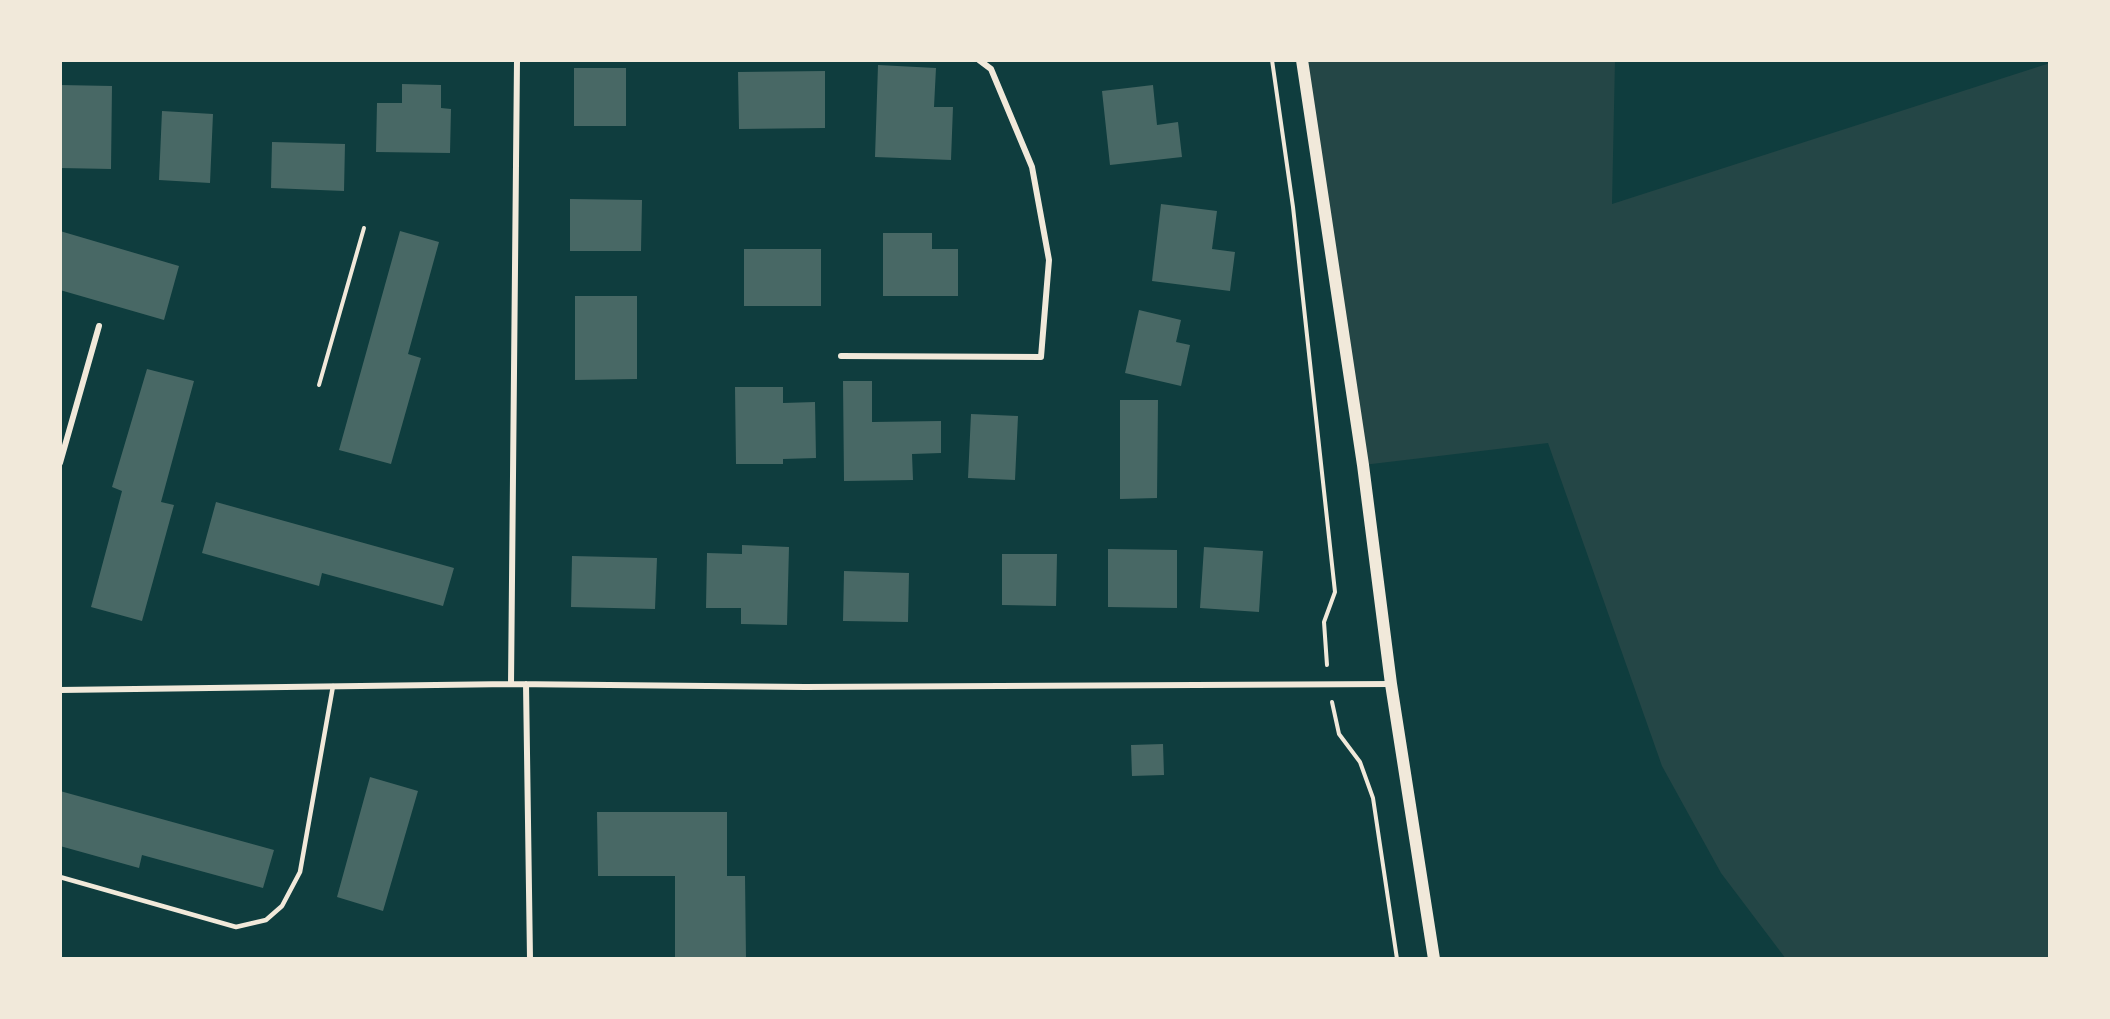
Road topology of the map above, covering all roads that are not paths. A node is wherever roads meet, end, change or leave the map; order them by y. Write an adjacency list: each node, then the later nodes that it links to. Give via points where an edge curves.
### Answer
1 (518, 60): 7 (street)
2 (979, 60): 5 (street, via 991,69 1032,167 1049,260 1041,357)
3 (1302, 60): 9 (main road, via 1363,465)
4 (99, 326): 6 (street)
5 (841, 356)
6 (60, 463)
7 (511, 684): 8 (street); 10 (street)
8 (526, 684): 9 (street); 13 (street)
9 (1391, 684): 14 (main road)
10 (333, 686): 11 (street); 12 (lane, via 300,872 282,906 266,920 236,927)
11 (60, 690)
12 (60, 877)
13 (530, 959)
14 (1434, 959)

